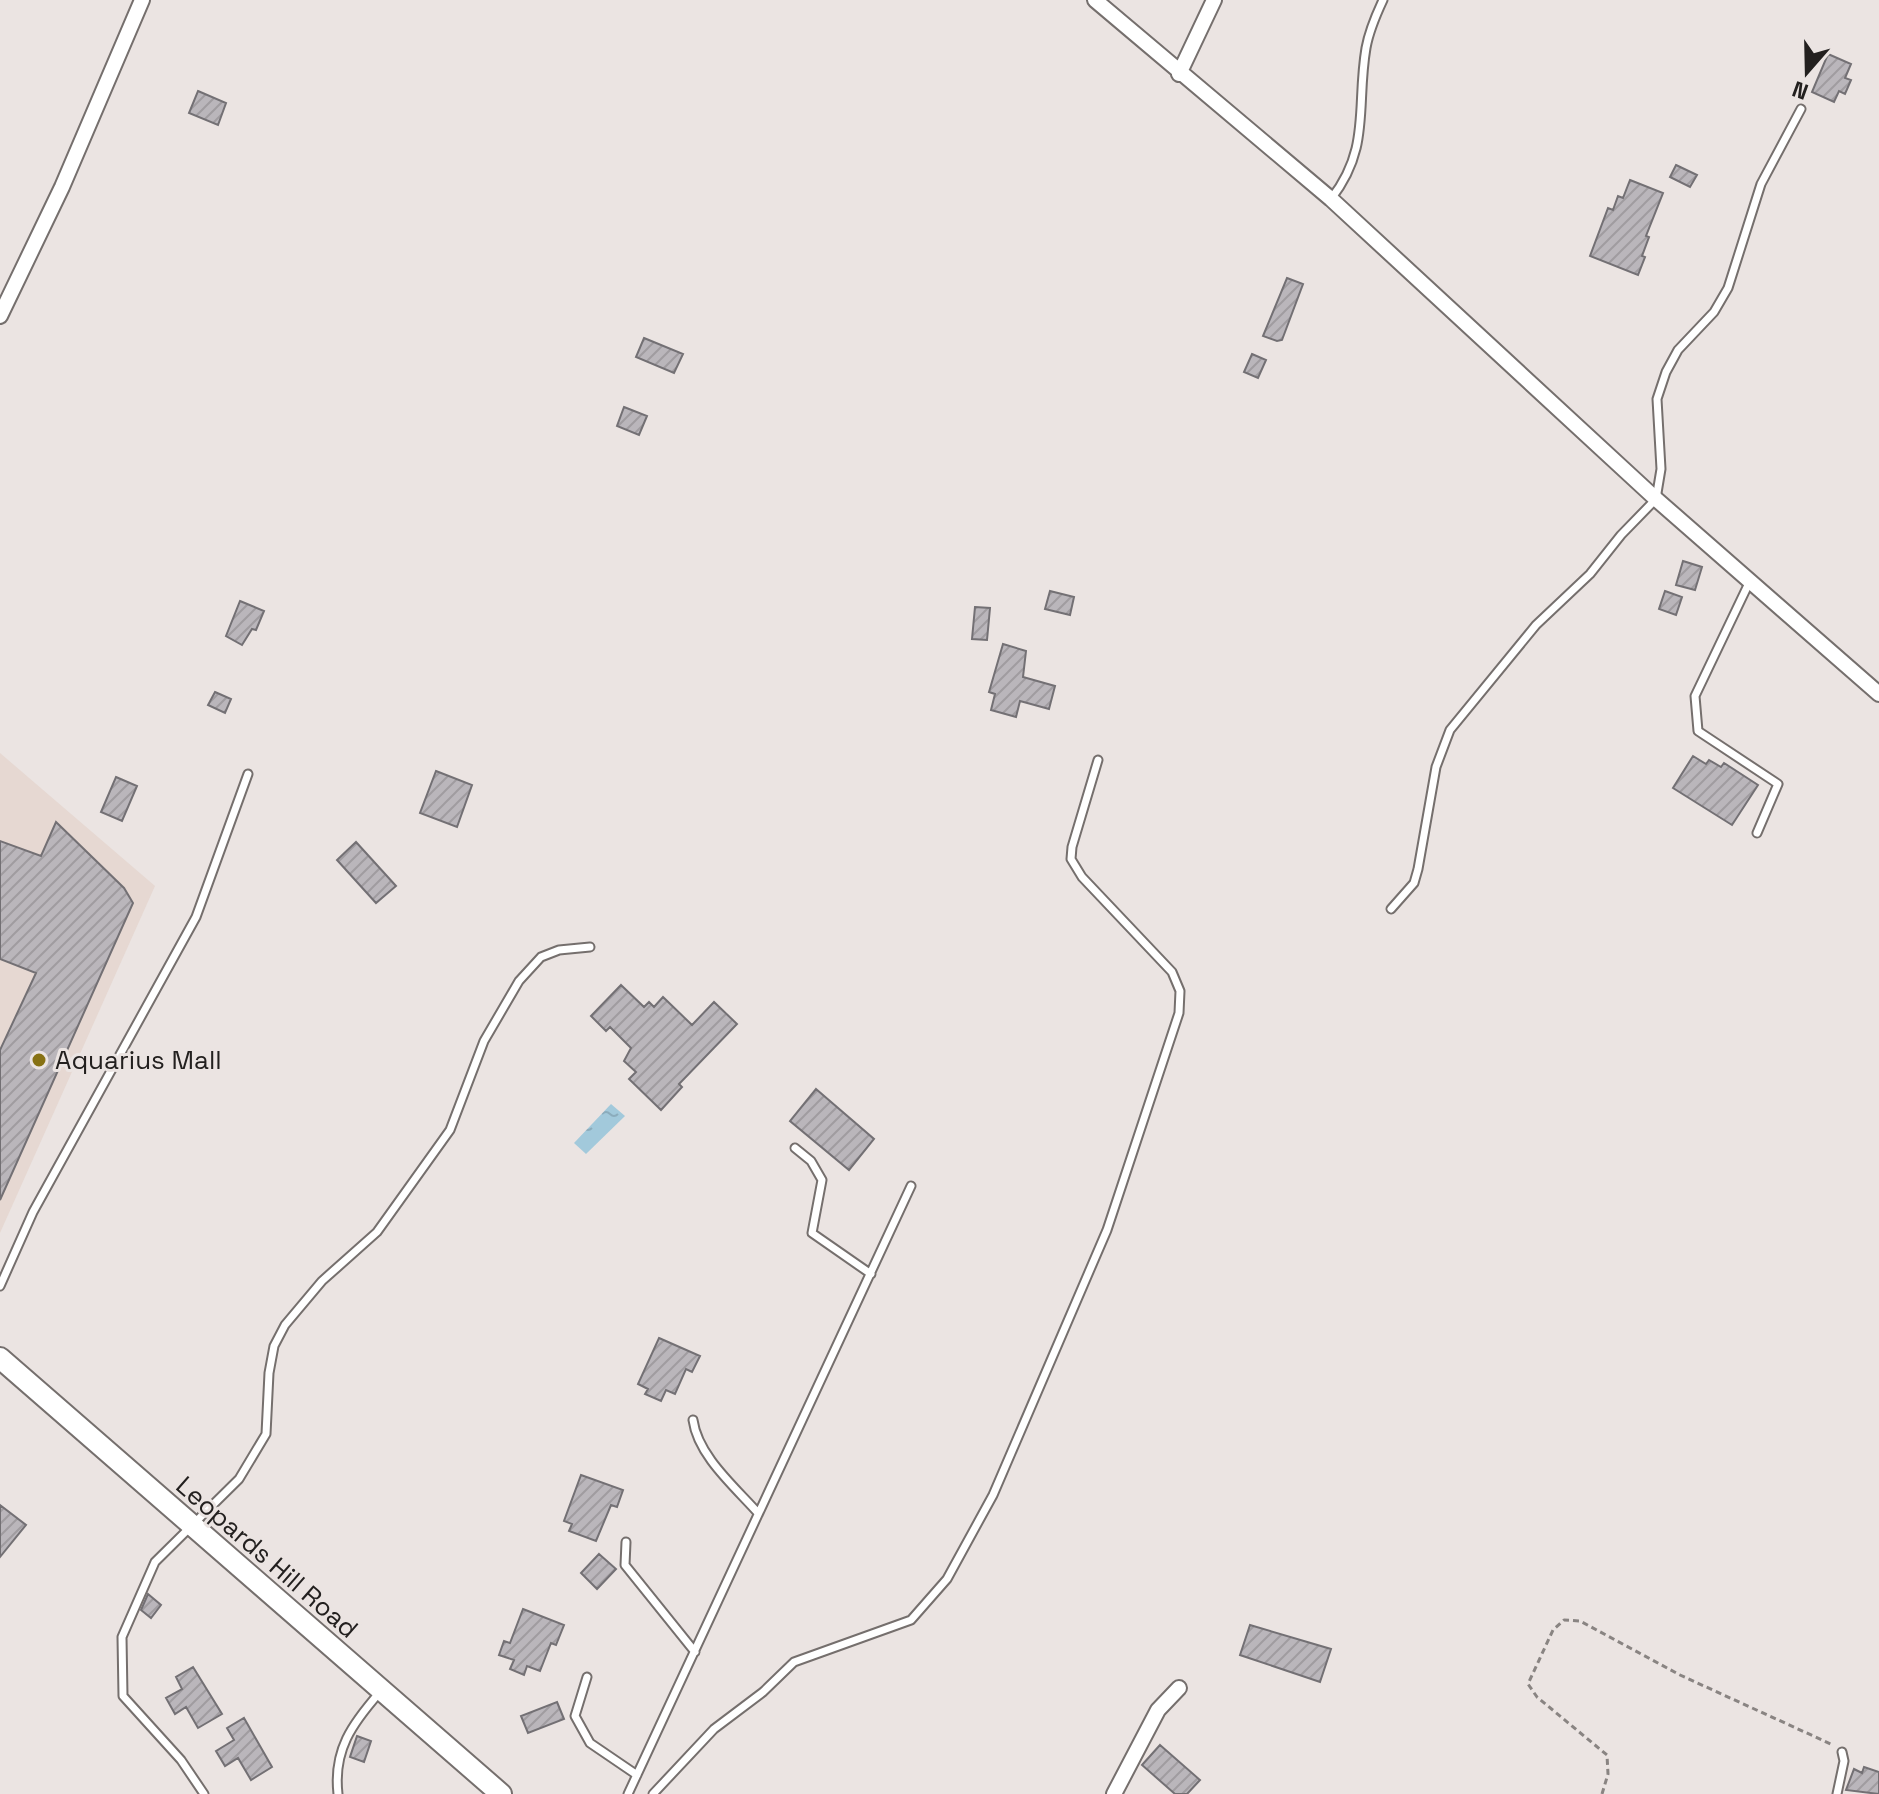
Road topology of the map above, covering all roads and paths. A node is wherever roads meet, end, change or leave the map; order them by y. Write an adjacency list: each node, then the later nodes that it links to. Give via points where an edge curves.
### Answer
1 (142, 0): 8 (street)
2 (1095, 0): 5 (street)
3 (1214, 0): 5 (street)
4 (1383, 0): 7 (lane, via 1366,46 1362,131 1354,164)
5 (1179, 74): 7 (street)
6 (1801, 109): 9 (lane, via 1756,196 1728,288 1666,372 1657,399 1661,469)
7 (1331, 199): 9 (street)
8 (0, 316)
9 (1656, 499): 10 (street); 15 (lane, via 1536,625 1450,730 1436,767 1414,883)
10 (1749, 583): 11 (street); 14 (lane, via 1695,696 1698,731 1778,784)
11 (1879, 694)
12 (1098, 760): 36 (lane, via 1071,859 1172,972 1181,1000 1159,1079 1085,1286 993,1495 936,1594 911,1620 794,1662 714,1729)
13 (248, 774): 20 (lane, via 196,917 33,1212)
14 (1757, 833)
15 (1391, 909)
16 (590, 947): 24 (lane, via 541,957 519,981 484,1041 450,1130 377,1232 322,1281 285,1325 269,1373 266,1434 239,1479)
17 (795, 1148): 19 (lane, via 822,1180 812,1233)
18 (911, 1186): 19 (lane)
19 (871, 1274): 23 (lane)
20 (0, 1286)
21 (0, 1358): 24 (main road, Leopards Hill Road)
22 (693, 1420): 23 (lane, via 707,1454)
23 (758, 1513): 26 (lane)
24 (192, 1526): 29 (main road, Leopards Hill Road); 32 (lane, via 155,1562 122,1637 123,1696)
25 (626, 1542): 26 (lane, via 625,1565)
26 (695, 1652): 31 (lane)
27 (587, 1677): 31 (lane, via 575,1716 590,1743)
28 (1179, 1688): 37 (street, via 1158,1710)
29 (382, 1690): 33 (lane, via 356,1719 335,1768); 34 (main road, Leopards Hill Road)
30 (1842, 1752): 38 (path, via 1580,1621 1564,1620 1553,1630 1528,1684 1607,1755); 39 (lane)
31 (637, 1775): 35 (lane)
32 (204, 1794)
33 (338, 1794)
34 (501, 1794)
35 (628, 1794)
36 (653, 1794)
37 (1114, 1794)
38 (1602, 1794)
39 (1837, 1794)

